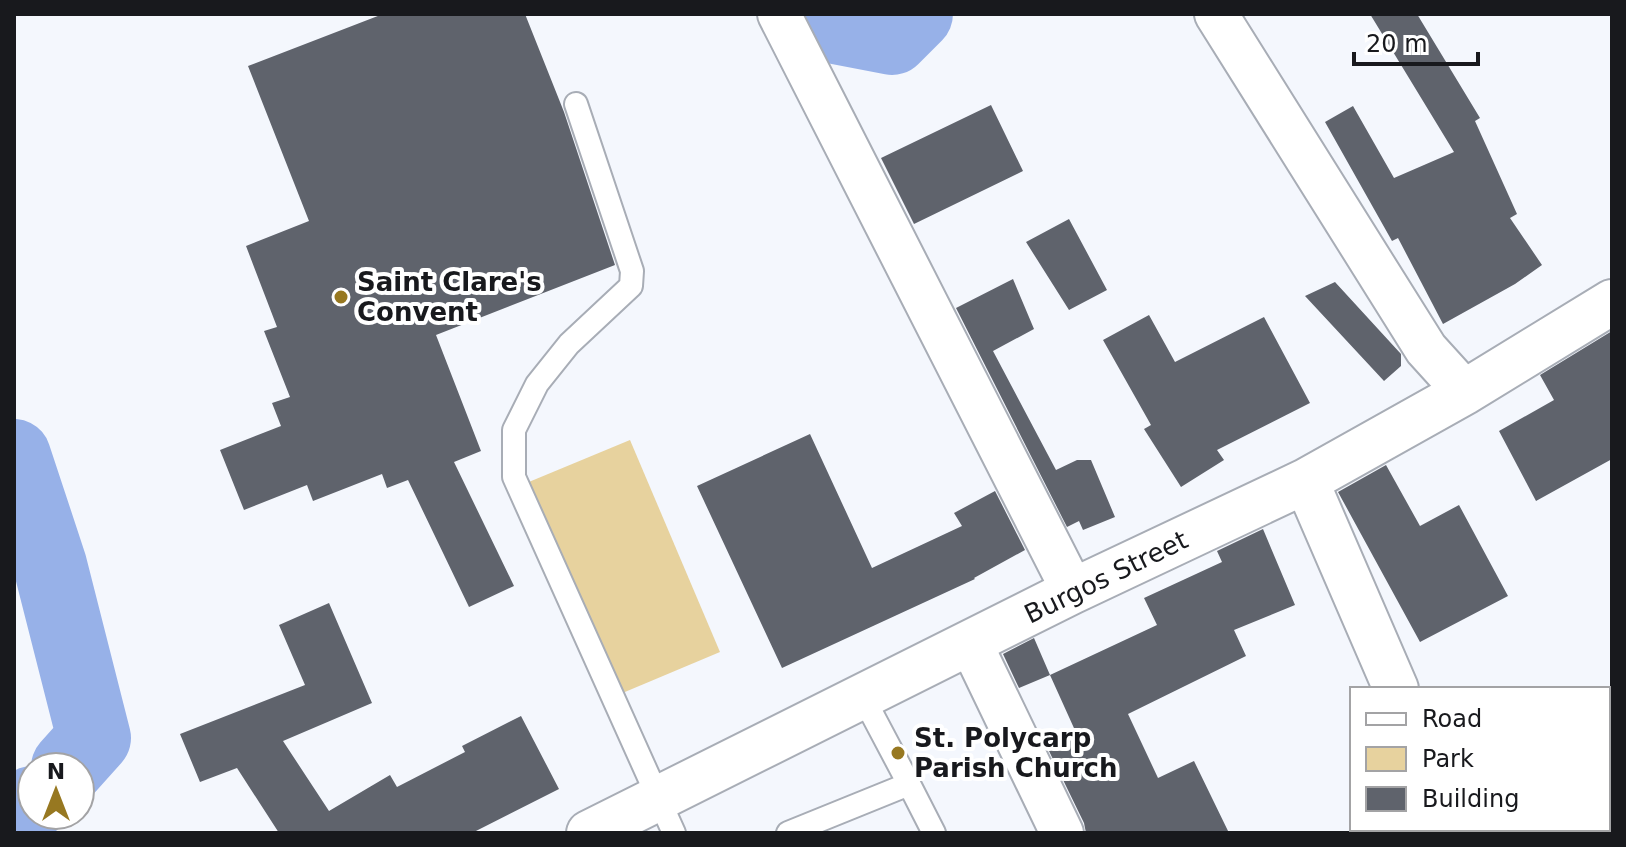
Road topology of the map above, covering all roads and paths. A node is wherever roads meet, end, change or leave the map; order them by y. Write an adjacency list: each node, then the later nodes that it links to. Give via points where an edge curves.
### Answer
1 (779, 14): 7 (street)
2 (1216, 14): 5 (street, via 1426,349)
3 (576, 104): 12 (lane, via 632,271 631,286 569,344 537,384 514,430 514,477)
4 (1612, 302): 5 (street, Burgos Street)
5 (1465, 392): 6 (street, Burgos Street)
6 (1306, 481): 7 (street, Burgos Street); 9 (street)
7 (1073, 591): 8 (street, Burgos Street)
8 (971, 644): 10 (street, Burgos Street); 16 (street)
9 (1395, 687)
10 (863, 697): 11 (lane); 12 (street, Burgos Street)
11 (909, 784): 14 (lane); 15 (lane)
12 (666, 816): 13 (street, Burgos Street)
13 (589, 833)
14 (788, 833)
15 (934, 833)
16 (1062, 833)

